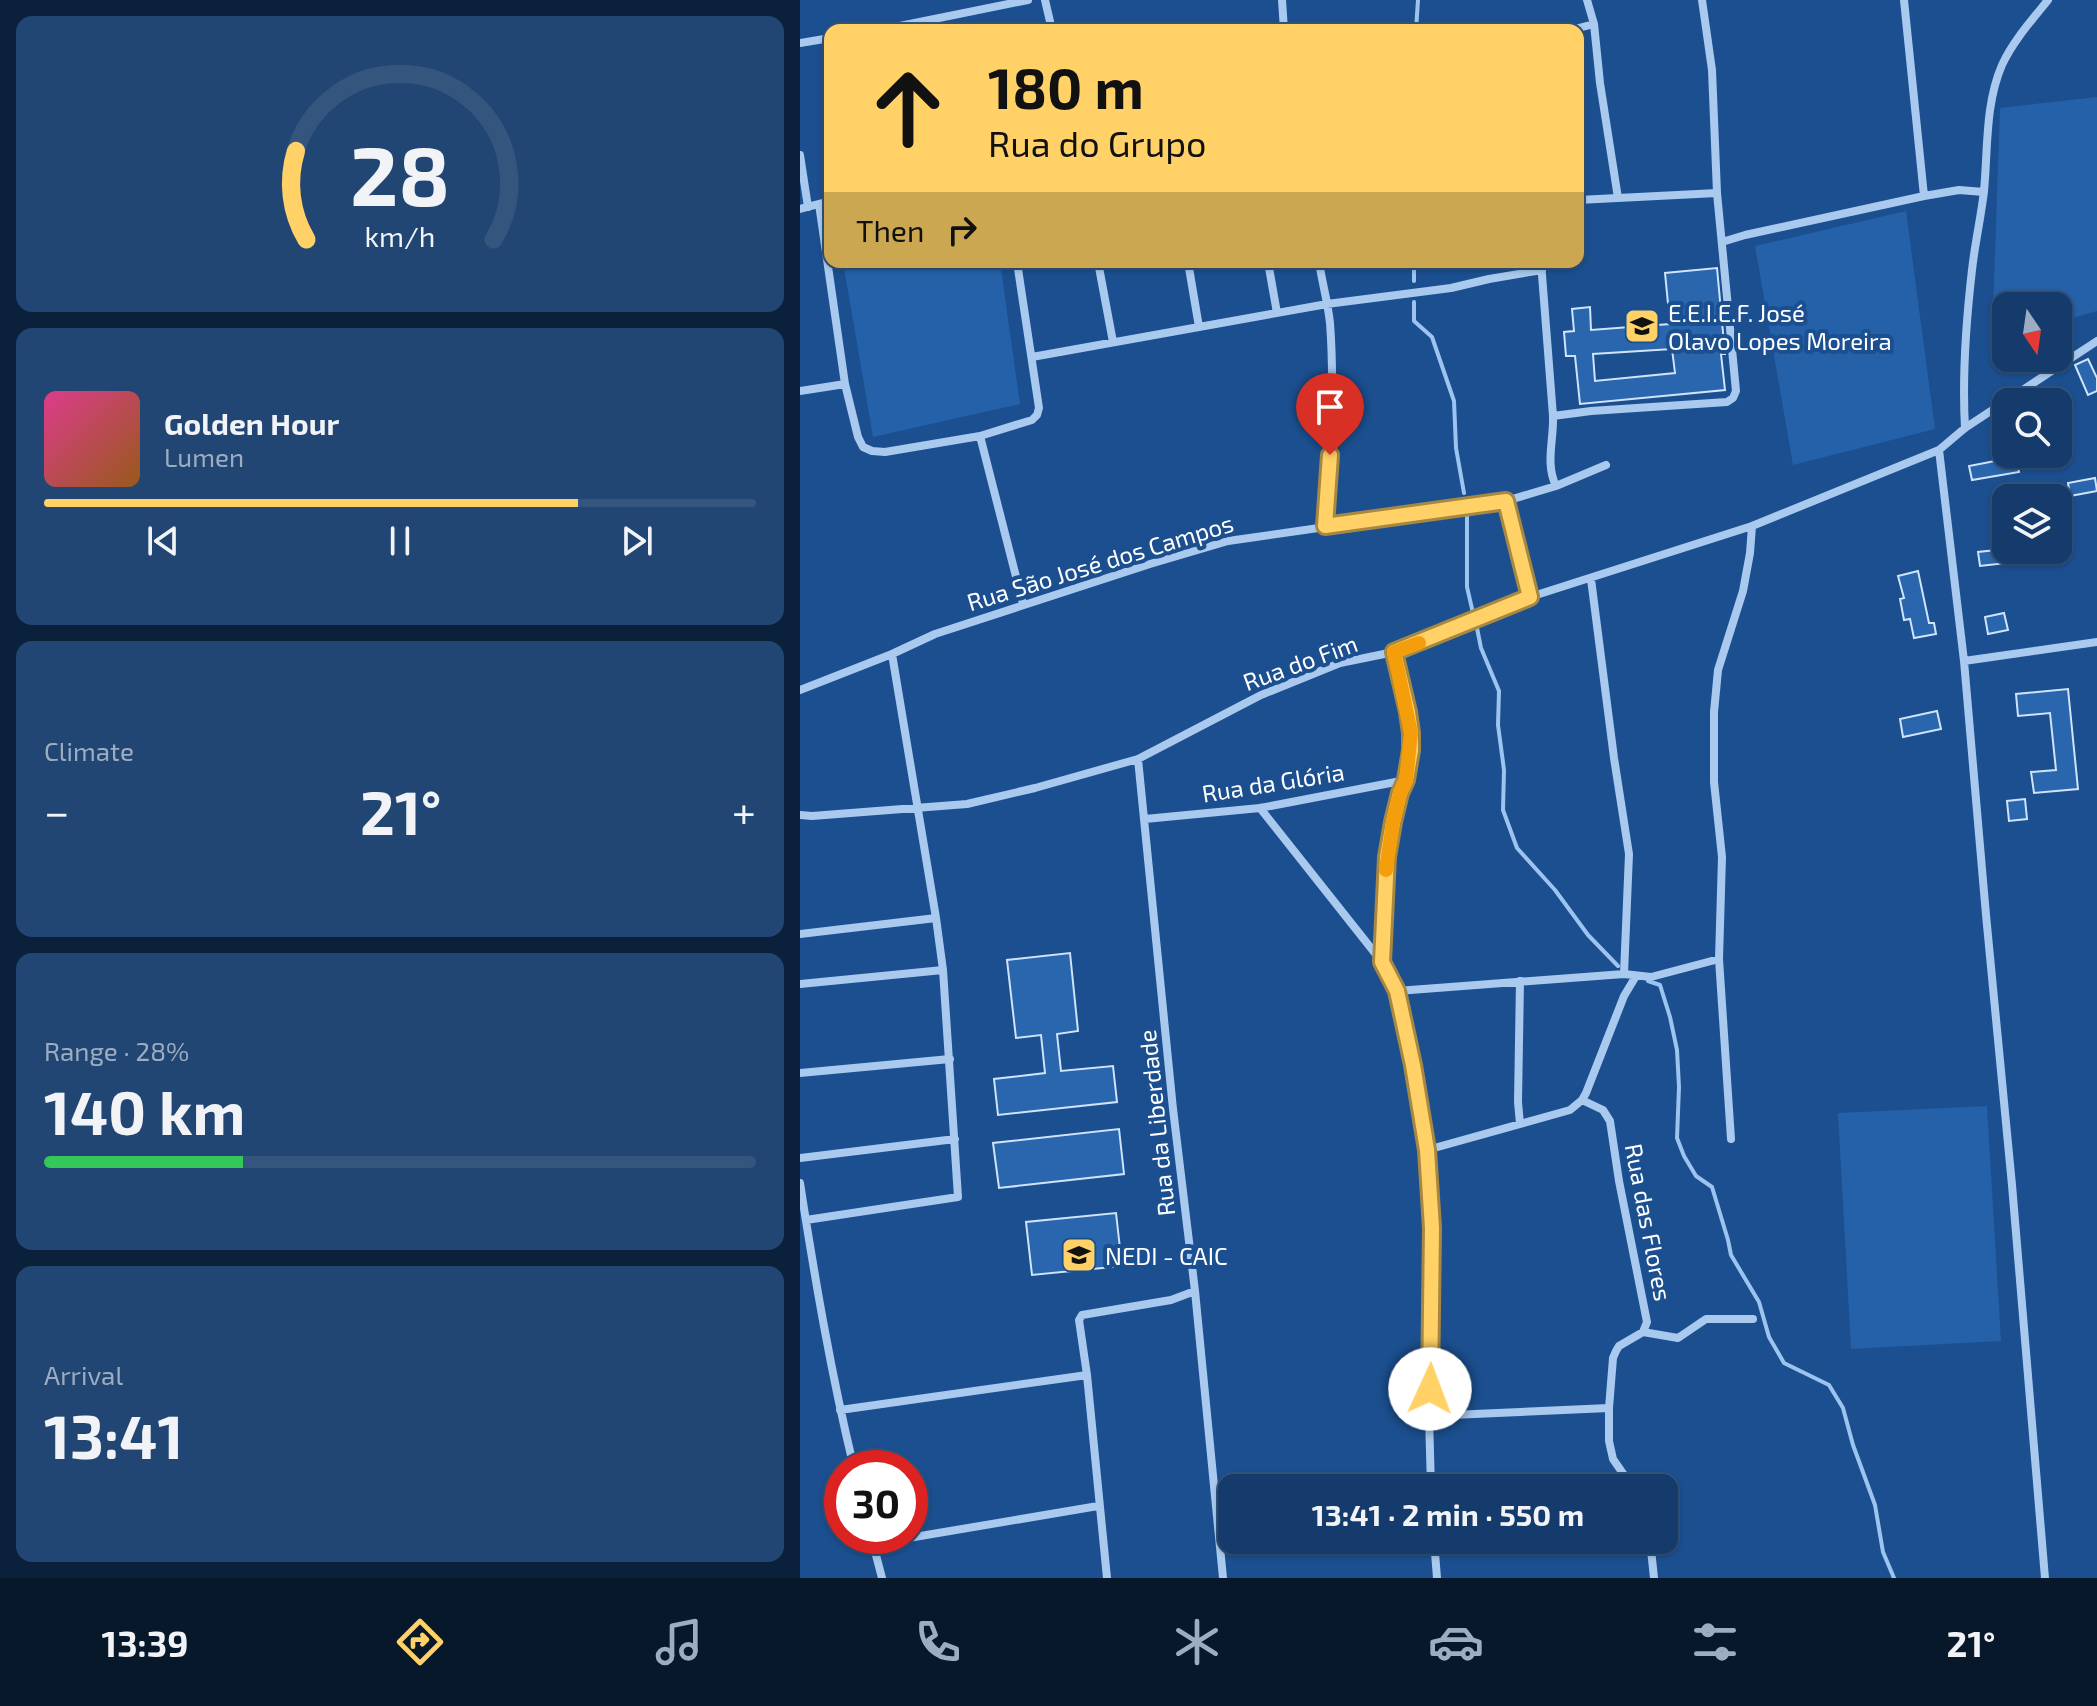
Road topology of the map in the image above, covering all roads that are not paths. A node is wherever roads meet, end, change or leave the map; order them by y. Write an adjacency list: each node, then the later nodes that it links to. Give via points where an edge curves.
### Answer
1 (1028, 0): 8 (street)
2 (1045, 0): 9 (street)
3 (1282, 0): 10 (street)
4 (1587, 0): 11 (street)
5 (1702, 0): 17 (street, via 1712,70)
6 (1904, 0): 18 (street)
7 (2048, 0): 16 (street, via 2003,62 1995,84)
8 (914, 24)
9 (1051, 24)
10 (1284, 24)
11 (1594, 24): 12 (street); 19 (street)
12 (1584, 27)
13 (824, 39): 14 (street)
14 (800, 43)
15 (800, 155): 23 (street)
16 (1984, 192): 18 (street); 43 (street, via 1972,270)
17 (1717, 193): 19 (street); 25 (street)
18 (1924, 196): 25 (street)
19 (1618, 198): 20 (street)
20 (1584, 200)
21 (824, 203): 22 (street)
22 (819, 204): 23 (street); 24 (street)
23 (804, 208)
24 (824, 239)
25 (1722, 242): 42 (street, via 1733,398)
26 (828, 268): 40 (street)
27 (1018, 268): 39 (street)
28 (1099, 268): 38 (street)
29 (1189, 268): 36 (street)
30 (1269, 268): 35 (street)
31 (1320, 268): 34 (street)
32 (1533, 268): 34 (street, via 1451,288)
33 (1541, 268): 42 (street)
34 (1327, 304): 35 (street); 49 (street, via 1331,349)
35 (1277, 313): 36 (street)
36 (1199, 327): 38 (street)
37 (2097, 341): 43 (street, Rua do Fim)
38 (1113, 342): 39 (street)
39 (1032, 357): 44 (street, via 1037,415)
40 (845, 384): 41 (street); 44 (street, via 858,437 872,451)
41 (800, 391)
42 (1553, 416): 47 (street, via 1551,476)
43 (1965, 428): 45 (street, Rua do Fim)
44 (980, 436): 53 (street)
45 (1939, 450): 50 (street, Rua do Fim); 57 (street)
46 (1606, 465): 47 (street, Rua São José dos Campos)
47 (1556, 486): 48 (street, Rua São José dos Campos)
48 (1506, 501): 49 (street, Rua São José dos Campos); 52 (street)
49 (1325, 526): 53 (street, Rua São José dos Campos, via 1228,541)
50 (1752, 526): 51 (street, Rua do Fim); 67 (street, via 1743,591 1718,670 1714,712 1722,857)
51 (1591, 579): 52 (street, Rua do Fim); 70 (street, via 1629,854)
52 (1530, 597): 55 (street, Rua do Fim)
53 (1023, 604): 56 (street, Rua São José dos Campos)
54 (2097, 642): 57 (street)
55 (1394, 652): 59 (street, Rua do Fim, via 1340,663 1261,695); 60 (street, via 1411,733)
56 (892, 654): 58 (street, Rua São José dos Campos); 61 (street)
57 (1964, 661): 106 (street)
58 (800, 690)
59 (1138, 759): 61 (street, Rua do Fim, via 967,804); 64 (street, Rua da Liberdade)
60 (1406, 780): 62 (street, Rua da Glória); 68 (street, via 1387,857)
61 (917, 807): 63 (street, Rua do Fim); 65 (street)
62 (1260, 808): 64 (street, Rua da Glória); 68 (street)
63 (800, 815)
64 (1145, 819): 85 (street, Rua da Liberdade)
65 (936, 918): 66 (street); 69 (street)
66 (800, 934)
67 (1719, 959): 71 (street); 80 (street)
68 (1382, 962): 74 (street)
69 (943, 970): 73 (street); 75 (street)
70 (1624, 974): 71 (street); 72 (street)
71 (1636, 976): 77 (street)
72 (1520, 981): 74 (street); 78 (street)
73 (800, 984)
74 (1397, 991): 81 (street)
75 (950, 1059): 76 (street); 79 (street)
76 (800, 1073)
77 (1582, 1100): 78 (street, via 1570,1110); 87 (street, Rua das Flores, via 1603,1110 1610,1121 1647,1322)
78 (1520, 1124): 81 (street)
79 (955, 1139): 82 (street); 84 (street, via 958,1197)
80 (1731, 1139)
81 (1427, 1150): 91 (street, via 1433,1279)
82 (800, 1158)
83 (800, 1183): 84 (street)
84 (806, 1220): 90 (street)
85 (1195, 1291): 88 (street, via 1082,1315); 96 (street, Rua da Liberdade)
86 (1753, 1319): 87 (street, via 1706,1319 1678,1338)
87 (1643, 1332): 89 (street, Rua das Flores, via 1616,1351)
88 (1087, 1375): 90 (street); 95 (street)
89 (1609, 1408): 91 (street); 94 (street, Rua das Flores, via 1609,1441)
90 (840, 1410): 92 (street)
91 (1429, 1416): 93 (street)
92 (850, 1450)
93 (1431, 1474)
94 (1623, 1474)
95 (1098, 1506): 97 (street); 102 (street)
96 (1217, 1511): 103 (street, Rua da Liberdade)
97 (928, 1532)
98 (876, 1554): 101 (street)
99 (1435, 1554): 104 (street)
100 (1651, 1554): 105 (street)
101 (882, 1578)
102 (1107, 1578)
103 (1223, 1578)
104 (1437, 1578)
105 (1654, 1578)
106 (2045, 1578)

